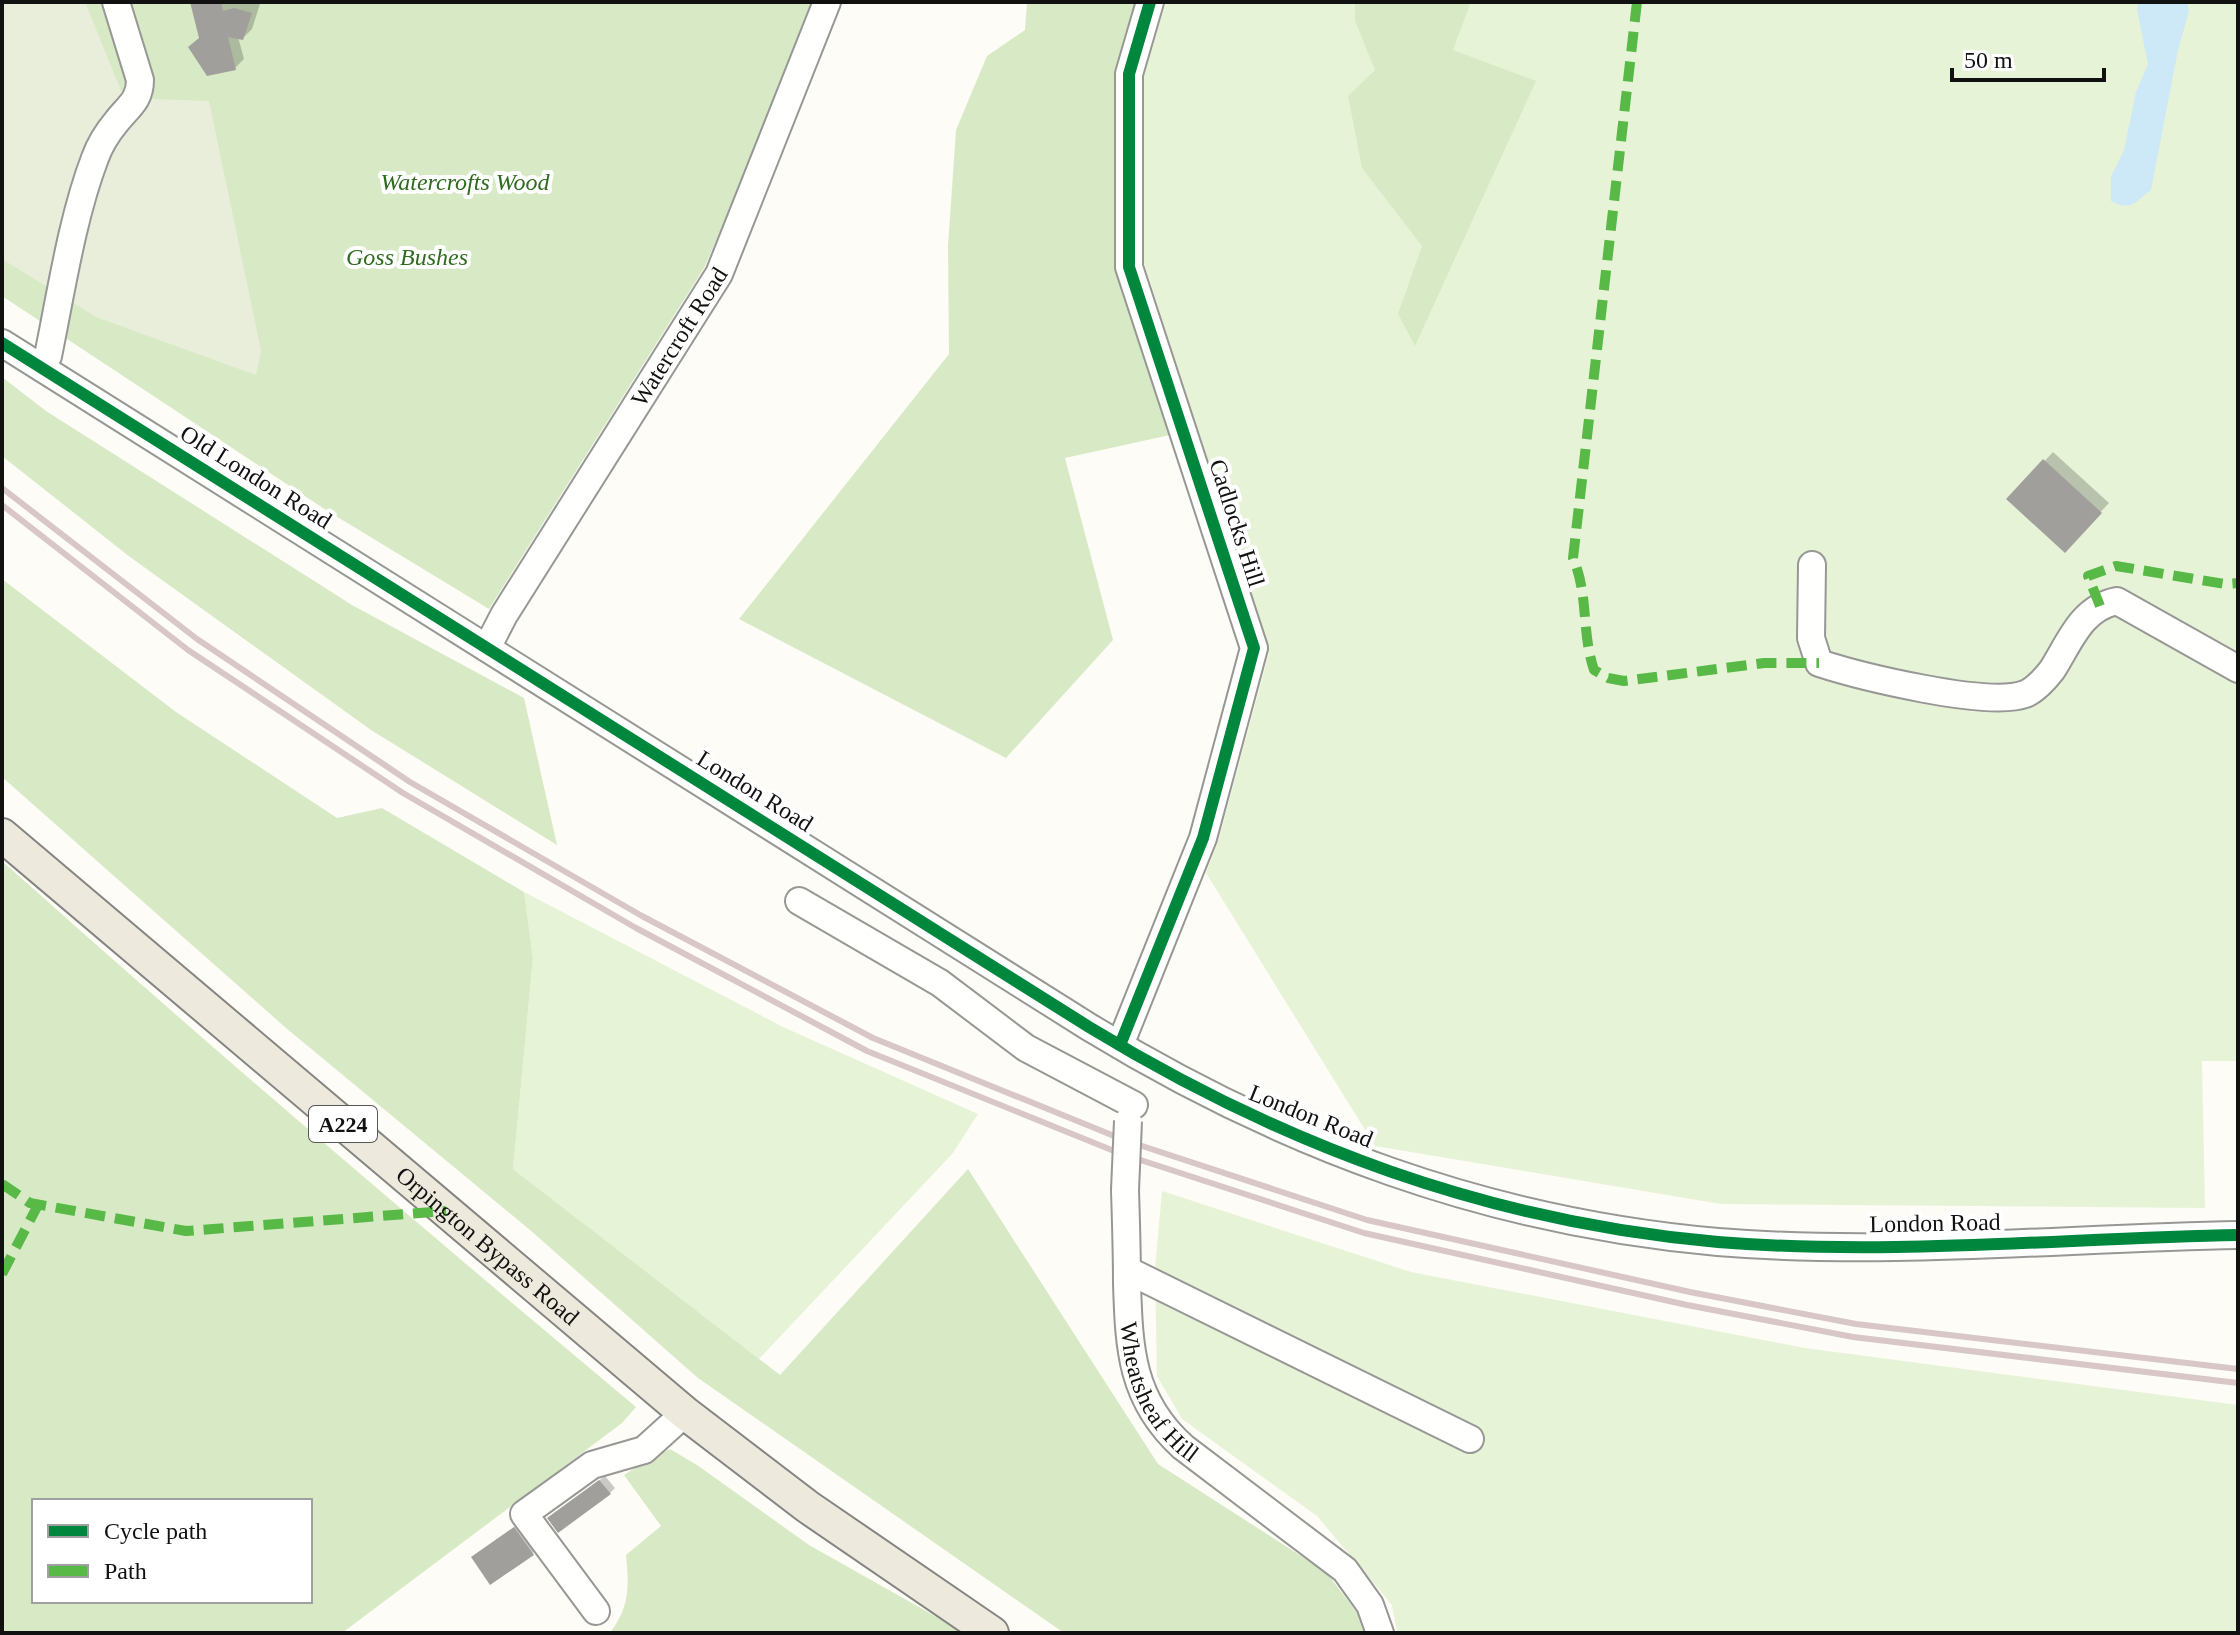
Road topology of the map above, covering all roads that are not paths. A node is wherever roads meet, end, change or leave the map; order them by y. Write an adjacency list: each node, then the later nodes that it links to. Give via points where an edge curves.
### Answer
1 (116, 2): 5 (street, via 140,91 102,140 93,162)
2 (827, 2): 7 (street, Watercroft Road, via 719,274)
3 (1150, 2): 11 (street, Cadlocks Hill, via 1129,74 1129,267 1254,648 1203,838)
4 (2, 343): 5 (street, Old London Road)
5 (42, 368): 7 (street, Old London Road)
6 (1812, 565): 8 (street, via 1811,638 1819,663 1851,674 1967,696 2004,699 2027,694 2050,673 2087,615 2117,601)
7 (487, 648): 11 (street, London Road)
8 (2238, 669)
9 (2, 835): 16 (main road, Orpington Bypass Road / A224)
10 (799, 901): 13 (street, via 940,983 1026,1048)
11 (1120, 1045): 12 (street, London Road)
12 (1153, 1066): 13 (street, Wheatsheaf Hill); 14 (street, London Road, via 1308,1142 1427,1184 1535,1213 1646,1234 1842,1246)
13 (1131, 1113): 15 (street, Wheatsheaf Hill, bridge, via 1125,1190)
14 (2238, 1235)
15 (1127, 1270): 17 (street); 20 (street, Wheatsheaf Hill, via 1131,1355 1158,1421 1183,1447 1345,1570 1370,1605)
16 (685, 1413): 18 (street, via 644,1450 592,1465 524,1514); 19 (main road, Orpington Bypass Road / A224, via 808,1507)
17 (1470, 1439)
18 (596, 1611)
19 (992, 1633)
20 (1380, 1633)

